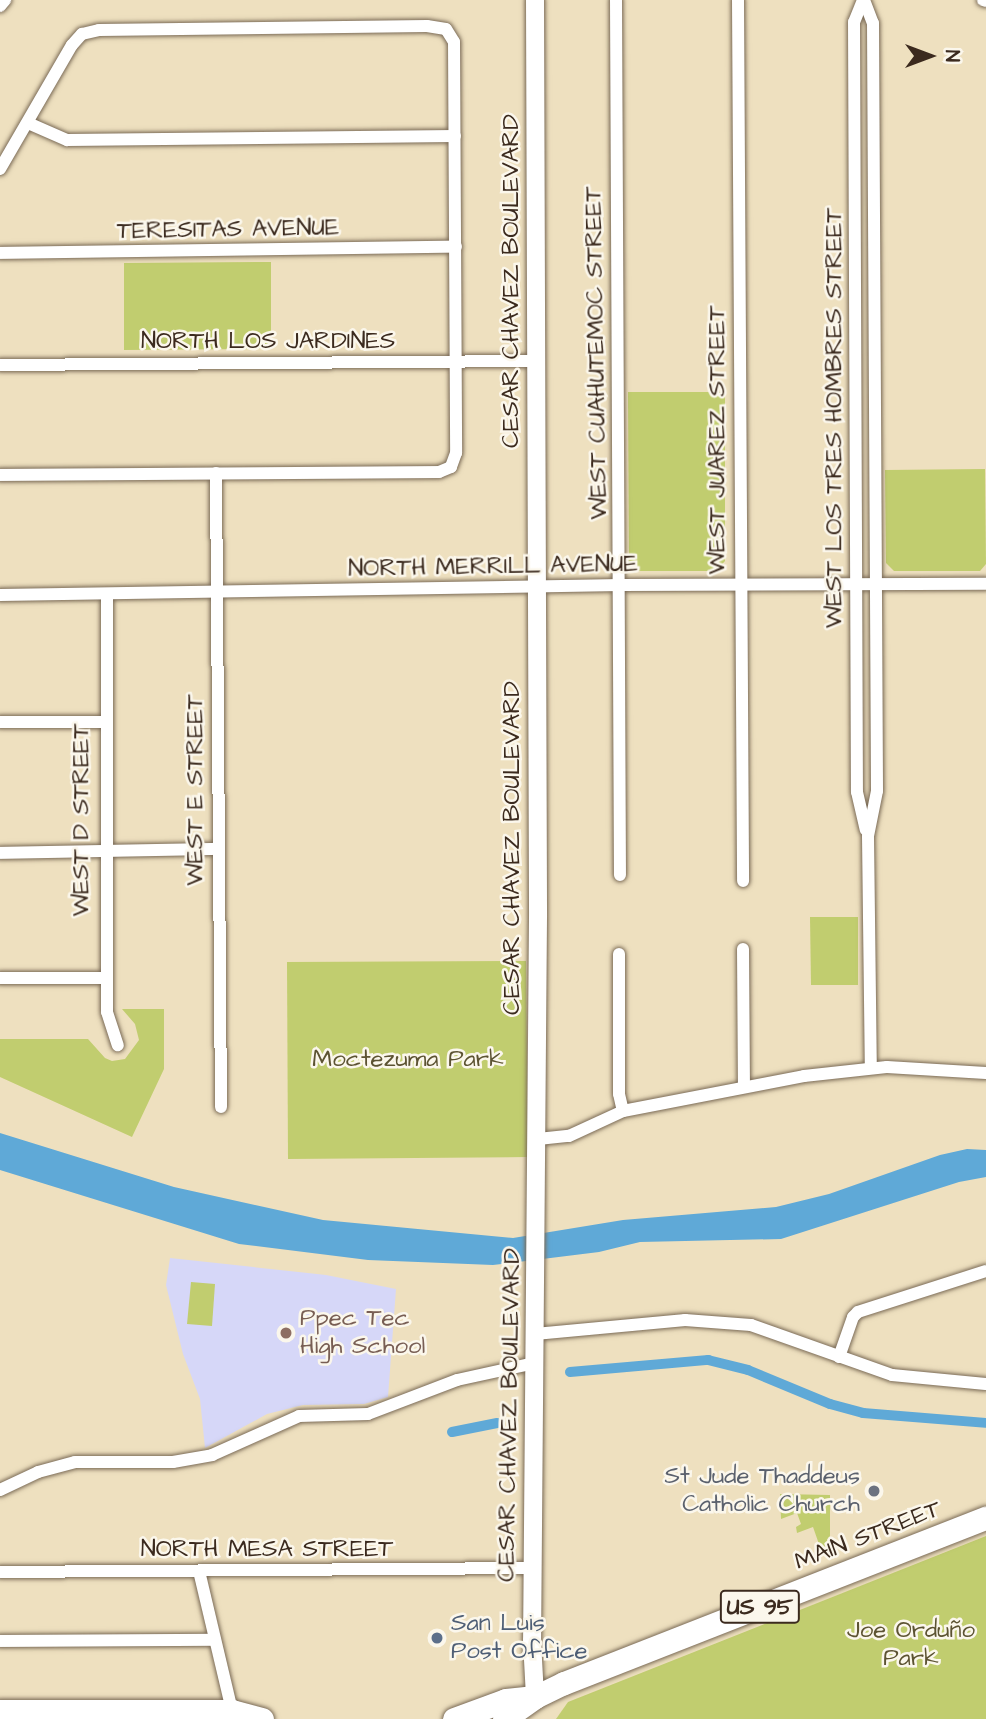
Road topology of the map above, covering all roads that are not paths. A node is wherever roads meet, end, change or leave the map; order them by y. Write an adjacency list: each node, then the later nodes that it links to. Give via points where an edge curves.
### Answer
1 (5, 0): 6 (street)
2 (535, 0): 12 (street, CESAR CHAVEZ BOULEVARD)
3 (616, 0): 18 (street, WEST CUAHUTEMOC STREET)
4 (738, 0): 19 (street, WEST JUAREZ STREET)
5 (864, 0): 20 (street, WEST LOS TRES HOMBRES STREET, via 854,22); 21 (street, WEST LOS TRES HOMBRES STREET, via 873,23)
6 (0, 6)
7 (28, 123): 8 (street, via 67,140); 8 (street, via 82,34 99,30 427,26 446,29 454,42); 9 (street)
8 (455, 136): 10 (street)
9 (0, 169)
10 (456, 247): 11 (street, TERESITAS AVENUE); 13 (street)
11 (0, 253)
12 (537, 361): 13 (street, NORTH LOS JARDINES); 22 (street, CESAR CHAVEZ BOULEVARD)
13 (456, 362): 14 (street, NORTH LOS JARDINES); 15 (street, via 456,453 451,467 439,472)
14 (0, 365)
15 (216, 473): 16 (street); 23 (street, WEST E STREET)
16 (0, 475)
17 (986, 584): 21 (street, NORTH MERRILL AVENUE)
18 (621, 585): 19 (street, NORTH MERRILL AVENUE); 22 (street, NORTH MERRILL AVENUE); 32 (street, WEST CUAHUTEMOC STREET)
19 (740, 585): 20 (street, NORTH MERRILL AVENUE); 33 (street, WEST JUAREZ STREET)
20 (856, 585): 21 (street, NORTH MERRILL AVENUE); 28 (street, WEST LOS TRES HOMBRES STREET, via 857,792)
21 (876, 585): 28 (street, WEST LOS TRES HOMBRES STREET, via 877,791)
22 (538, 587): 23 (street, NORTH MERRILL AVENUE); 44 (street, CESAR CHAVEZ BOULEVARD)
23 (216, 592): 24 (street, NORTH MERRILL AVENUE); 29 (street, WEST E STREET)
24 (107, 594): 25 (street, NORTH MERRILL AVENUE); 27 (street, WEST D STREET)
25 (0, 595)
26 (0, 722): 27 (street)
27 (107, 722): 30 (street, WEST D STREET)
28 (868, 836): 39 (street, WEST LOS TRES HOMBRES STREET)
29 (218, 849): 30 (street); 42 (street, WEST E STREET)
30 (107, 852): 31 (street); 37 (street, WEST D STREET)
31 (0, 853)
32 (620, 874)
33 (743, 881)
34 (743, 949): 41 (street)
35 (619, 954): 43 (street, via 619,1094)
36 (0, 978): 37 (street)
37 (107, 978): 38 (street, WEST D STREET, via 107,1012)
38 (118, 1045)
39 (871, 1068): 40 (street); 41 (street)
40 (986, 1073)
41 (744, 1087): 43 (street)
42 (221, 1107)
43 (623, 1111): 44 (street, via 569,1136)
44 (538, 1139): 46 (street, CESAR CHAVEZ BOULEVARD)
45 (986, 1271): 47 (street, via 858,1312)
46 (535, 1334): 47 (street, via 699,1321 764,1328); 48 (street, CESAR CHAVEZ BOULEVARD)
47 (839, 1357): 49 (street, via 892,1376)
48 (535, 1363): 50 (street, via 457,1380 368,1414 299,1416 212,1455 173,1462 75,1462 38,1472); 52 (street, CESAR CHAVEZ BOULEVARD)
49 (986, 1384)
50 (0, 1490)
51 (986, 1518): 57 (highway, MAIN STREET / US 95)
52 (534, 1568): 53 (street, NORTH MESA STREET); 57 (street, CESAR CHAVEZ BOULEVARD)
53 (199, 1571): 54 (street, NORTH MESA STREET); 55 (street)
54 (0, 1572)
55 (215, 1640): 56 (street); 59 (street)
56 (0, 1641)
57 (536, 1708): 62 (highway, MAIN STREET / US 95, via 506,1700); 63 (highway, MAIN STREET / US 95)
58 (0, 1711): 60 (highway)
59 (232, 1711): 60 (highway); 61 (highway)
60 (164, 1715)
61 (262, 1719)
62 (454, 1719)
63 (504, 1719)

